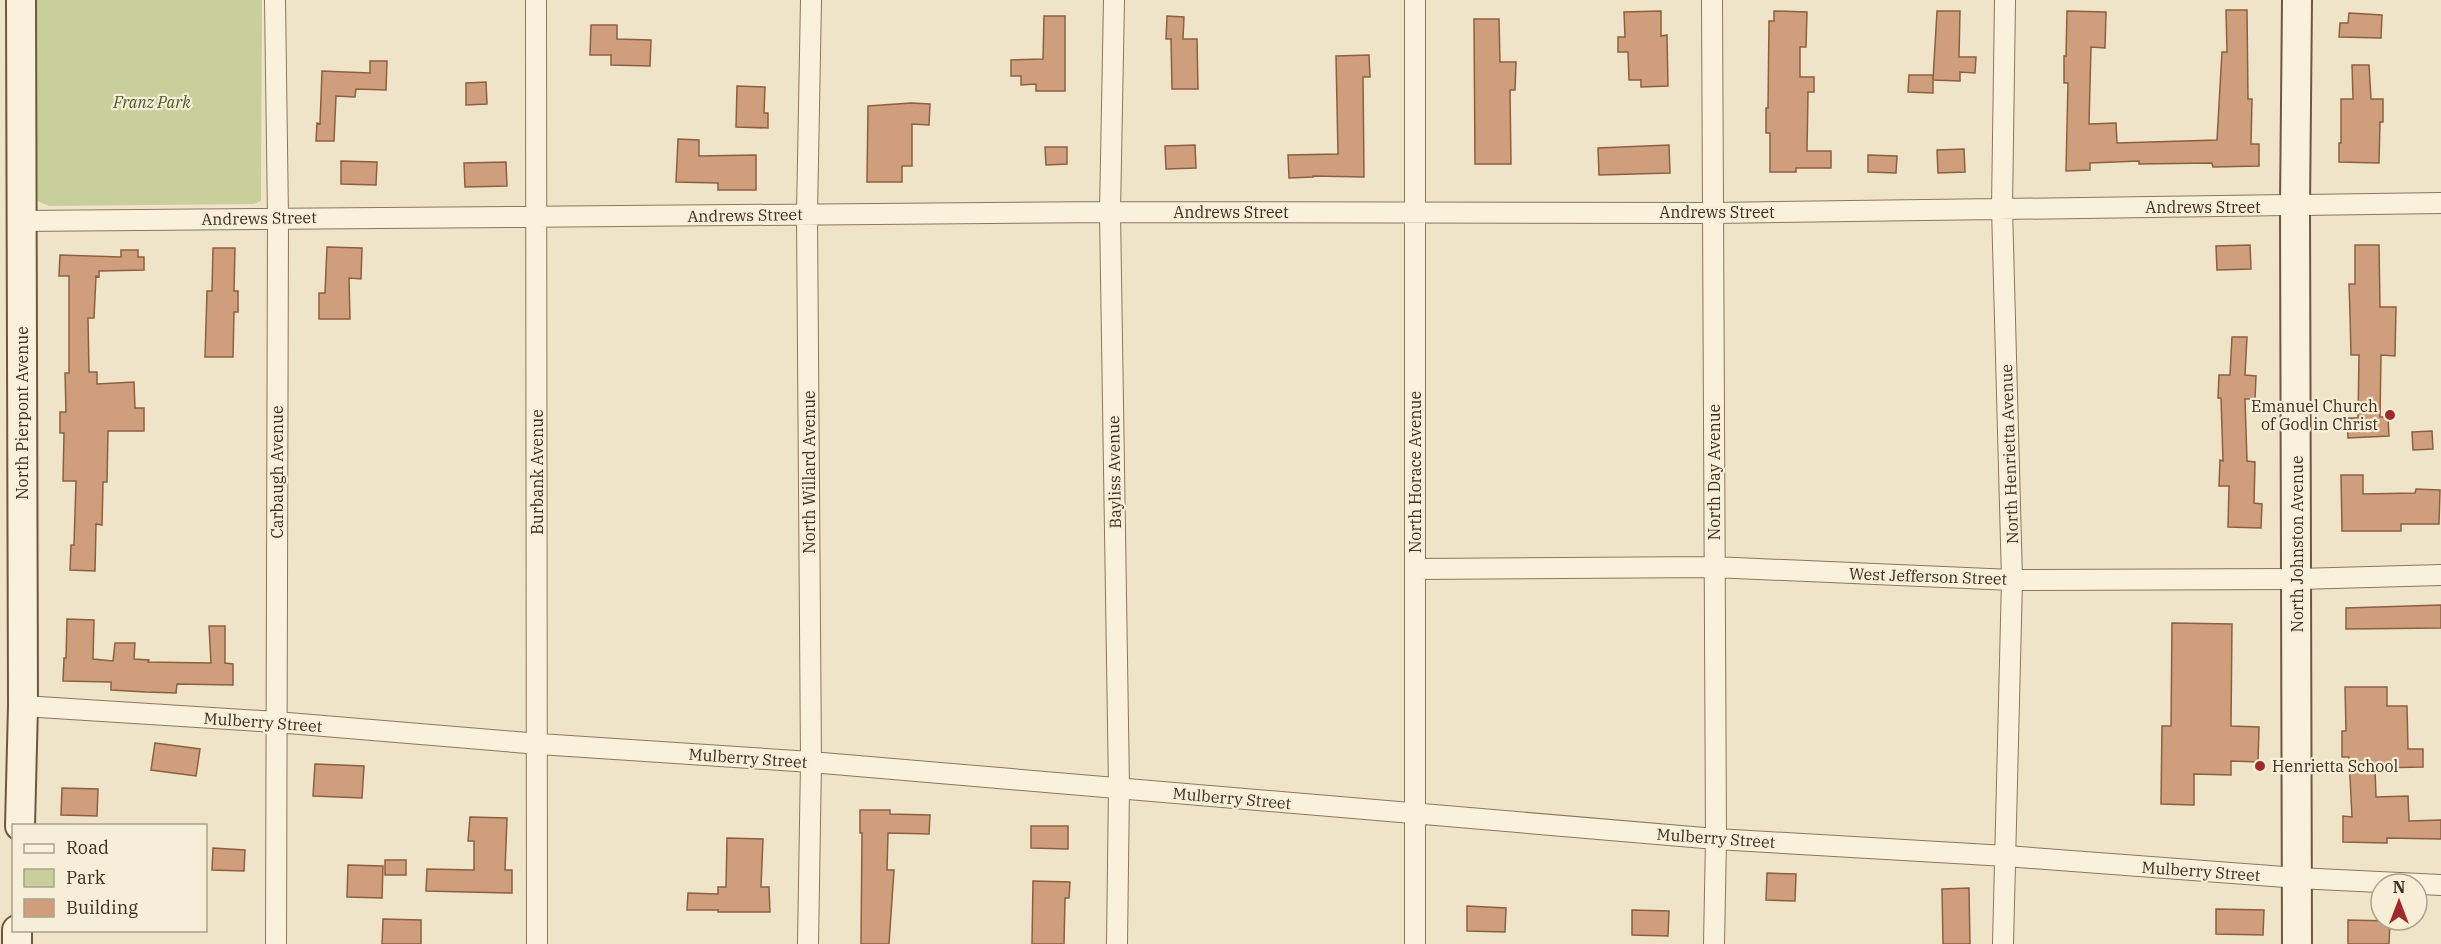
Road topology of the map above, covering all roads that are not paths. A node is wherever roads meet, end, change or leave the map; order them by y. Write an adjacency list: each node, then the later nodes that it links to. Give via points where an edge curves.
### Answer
1 (21, 0): 19 (street, North Pierpont Avenue)
2 (275, 0): 18 (street, Carbaugh Avenue)
3 (536, 0): 17 (street, Burbank Avenue)
4 (811, 0): 16 (street, North Willard Avenue)
5 (1114, 0): 13 (street, Bayliss Avenue)
6 (1415, 0): 14 (street, North Horace Avenue)
7 (1712, 0): 15 (street, North Day Avenue)
8 (2005, 0): 12 (street, North Henrietta Avenue)
9 (2297, 0): 11 (street, North Johnston Avenue)
10 (2441, 204): 11 (street, Andrews Street)
11 (2295, 206): 12 (street, Andrews Street); 23 (street, North Johnston Avenue)
12 (2002, 208): 15 (street, Andrews Street); 24 (street, North Henrietta Avenue)
13 (1110, 212): 14 (street, Andrews Street); 16 (street, Andrews Street); 29 (street, Bayliss Avenue)
14 (1416, 212): 15 (street, Andrews Street); 21 (street, North Horace Avenue)
15 (1714, 213): 20 (street, North Day Avenue)
16 (807, 214): 17 (street, Andrews Street); 28 (street, North Willard Avenue)
17 (536, 217): 18 (street, Andrews Street); 27 (street, Burbank Avenue)
18 (278, 218): 19 (street, Andrews Street); 26 (street, Carbaugh Avenue)
19 (21, 221): 25 (street, North Pierpont Avenue)
20 (1713, 567): 21 (street, West Jefferson Street); 24 (street, West Jefferson Street); 32 (street, North Day Avenue)
21 (1415, 569): 30 (street, North Horace Avenue)
22 (2441, 575): 23 (street, West Jefferson Street)
23 (2298, 579): 24 (street, West Jefferson Street); 34 (street, North Johnston Avenue)
24 (2012, 580): 33 (street, North Henrietta Avenue)
25 (23, 706): 26 (street, Mulberry Street); 31 (street, North Pierpont Avenue)
26 (276, 722): 27 (street, Mulberry Street); 36 (street, Carbaugh Avenue)
27 (539, 744): 28 (street, Mulberry Street); 37 (street, Burbank Avenue)
28 (811, 762): 29 (street, Mulberry Street); 38 (street, North Willard Avenue)
29 (1119, 787): 30 (street, Mulberry Street); 39 (street, Bayliss Avenue)
30 (1416, 814): 32 (street, Mulberry Street); 40 (street, North Horace Avenue)
31 (20, 824)
32 (1716, 839): 33 (street, Mulberry Street); 41 (street, North Day Avenue)
33 (2006, 856): 34 (street, Mulberry Street); 42 (street, North Henrietta Avenue)
34 (2297, 878): 35 (street, Mulberry Street); 43 (street, North Johnston Avenue)
35 (2441, 885)
36 (276, 944)
37 (537, 944)
38 (808, 944)
39 (1117, 944)
40 (1415, 944)
41 (1714, 944)
42 (2003, 944)
43 (2297, 944)

